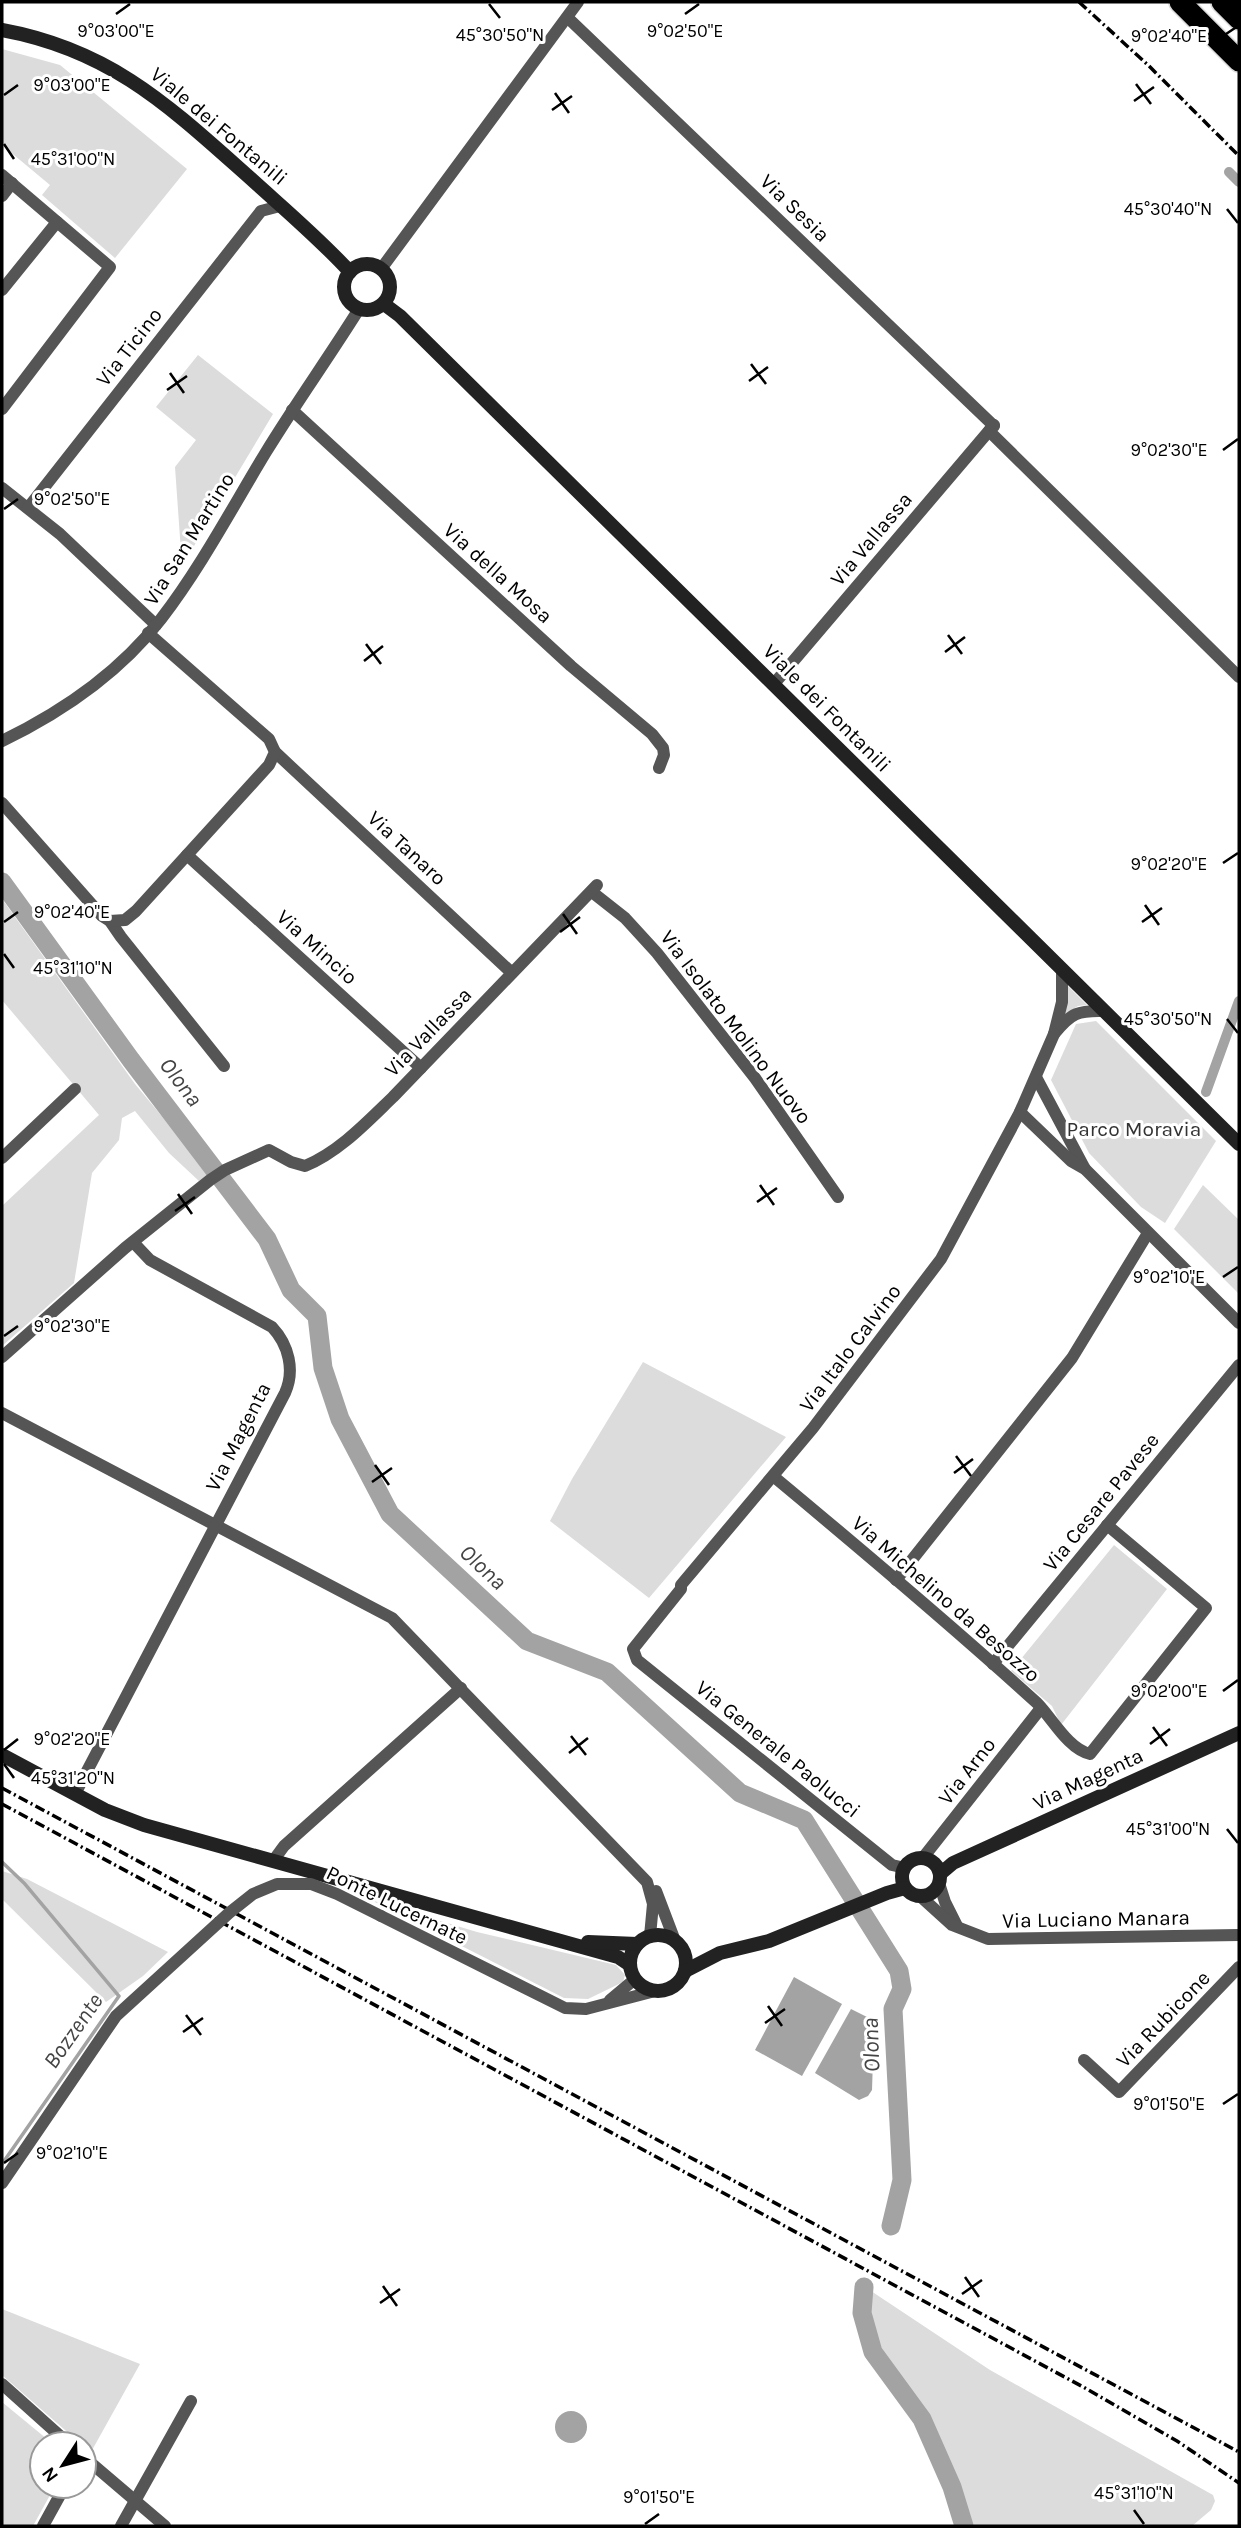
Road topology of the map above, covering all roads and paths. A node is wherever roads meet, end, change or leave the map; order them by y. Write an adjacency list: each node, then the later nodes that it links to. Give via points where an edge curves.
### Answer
1 (578, 2): 4 (street)
2 (1180, 2): 7 (highway)
3 (1222, 2): 5 (highway)
4 (568, 18): 14 (street); 21 (street, Via Sesia)
5 (1239, 19)
6 (2, 30): 9 (main road, Viale dei Fontanili, via 83,53 124,74 158,97)
7 (1239, 61)
8 (7, 179): 10 (street); 13 (street)
9 (262, 190): 11 (main road, Viale dei Fontanili); 12 (street)
10 (2, 196)
11 (280, 206): 12 (street); 15 (main road, Viale dei Fontanili)
12 (261, 211): 23 (street, Via Ticino)
13 (57, 222): 16 (street); 19 (street, via 110,267)
14 (382, 268): 15 (main road, via 363,264); 17 (main road, via 391,286)
15 (350, 272): 18 (main road, via 344,290 349,302)
16 (2, 290)
17 (384, 304): 18 (main road); 26 (main road, Viale dei Fontanili)
18 (359, 309): 20 (street, Via San Martino)
19 (2, 409)
20 (292, 410): 24 (street, Via San Martino, via 201,560); 29 (street, Via della Mosa, via 571,666 652,734 663,748)
21 (994, 425): 25 (street, Via Sesia); 26 (street, Via Vallassa)
22 (2, 488): 23 (street, Via Tanaro)
23 (27, 508): 24 (street, Via Tanaro, via 60,534)
24 (152, 629): 27 (street, Via San Martino, via 83,694); 28 (street, Via Tanaro, via 269,739)
25 (1239, 677)
26 (773, 685): 34 (main road, Viale dei Fontanili)
27 (2, 741)
28 (275, 751): 31 (street, via 269,765); 35 (street, Via Tanaro)
29 (659, 768)
30 (2, 803): 33 (street)
31 (187, 855): 33 (street, via 130,917); 39 (street, Via Mincio)
32 (595, 888): 35 (street, Via Vallassa); 46 (street, Via Isolato Molino Nuovo, via 657,953 755,1078)
33 (110, 921): 38 (street)
34 (1062, 970): 36 (main road, Viale dei Fontanili); 37 (street, Via Italo Calvino, via 1062,1002)
35 (512, 972): 39 (street, Via Vallassa)
36 (1105, 1012): 37 (street, via 1079,1012); 43 (main road, Viale dei Fontanili)
37 (1054, 1034): 40 (street, Via Italo Calvino)
38 (224, 1066)
39 (421, 1068): 48 (street, Via Vallassa, via 364,1125 309,1165 301,1167 269,1150 210,1180)
40 (1036, 1077): 42 (street, Via Italo Calvino); 45 (street)
41 (75, 1089): 44 (street)
42 (1020, 1112): 45 (street); 53 (street, Via Italo Calvino, via 941,1259)
43 (1239, 1144)
44 (2, 1158)
45 (1085, 1169): 47 (street)
46 (838, 1197)
47 (1148, 1233): 49 (street); 56 (street, via 1072,1358)
48 (133, 1241): 50 (street); 54 (street, Via Magenta, via 150,1260 267,1323 277,1332 288,1356 289,1385)
49 (1239, 1323)
50 (2, 1357)
51 (1239, 1365): 55 (street, Via Cesare Pavese)
52 (2, 1413): 54 (street, Via Magenta)
53 (773, 1476): 56 (street, Via Michelino da Besozzo); 57 (street, Via Italo Calvino, via 681,1585)
54 (216, 1525): 59 (street, Via Magenta, via 392,1618); 63 (street, Via Magenta)
55 (1107, 1525): 58 (street, Via Cesare Pavese); 60 (street, Via Michelino da Besozzo, via 1206,1608 1090,1754 1058,1730)
56 (896, 1580): 58 (street, Via Michelino da Besozzo)
57 (633, 1653): 67 (street, Via Generale Paolucci)
58 (993, 1664): 60 (street, Via Michelino da Besozzo)
59 (461, 1688): 64 (street, via 284,1846); 66 (street, Via Magenta)
60 (1041, 1707): 65 (street, Via Arno)
61 (1239, 1733): 65 (main road, Via Magenta)
62 (2, 1755): 63 (main road)
63 (75, 1794): 64 (main road, via 144,1825)
64 (273, 1861): 71 (main road)
65 (933, 1870): 67 (main road, via 913,1860); 68 (main road, via 931,1894); 69 (street)
66 (638, 1871): 72 (street, Via Magenta, via 651,1891 653,1904); 73 (street, Via Magenta, via 658,1894)
67 (904, 1879): 68 (main road, via 911,1894); 74 (main road, via 864,1903 769,1941)
68 (920, 1896): 69 (street, Via Luciano Manara)
69 (957, 1926): 70 (street, Via Luciano Manara, via 997,1940)
70 (1239, 1935)
71 (555, 1939): 72 (main road); 77 (main road, via 618,1958)
72 (644, 1940): 73 (main road, via 664,1936); 77 (main road, via 631,1955)
73 (679, 1946): 74 (main road); 76 (main road)
74 (720, 1953): 76 (main road)
75 (1239, 1967): 80 (street, Via Rubicone, via 1119,2092)
76 (685, 1971): 78 (main road, via 674,1987)
77 (633, 1972): 78 (main road, via 642,1986); 79 (street)
78 (655, 1991): 79 (street, Ponte Lucernate)
79 (607, 2003): 81 (street, Ponte Lucernate, bridge, via 565,2008 337,1894 311,1884 277,1884 253,1894 229,1913 116,2015)
80 (1084, 2060)
81 (2, 2183)
82 (2, 2384): 84 (street)
83 (191, 2401): 87 (street)
84 (53, 2430)
85 (98, 2469): 87 (street)
86 (57, 2500): 88 (street)
87 (135, 2500): 89 (street); 90 (street)
88 (43, 2526)
89 (121, 2526)
90 (165, 2526)

